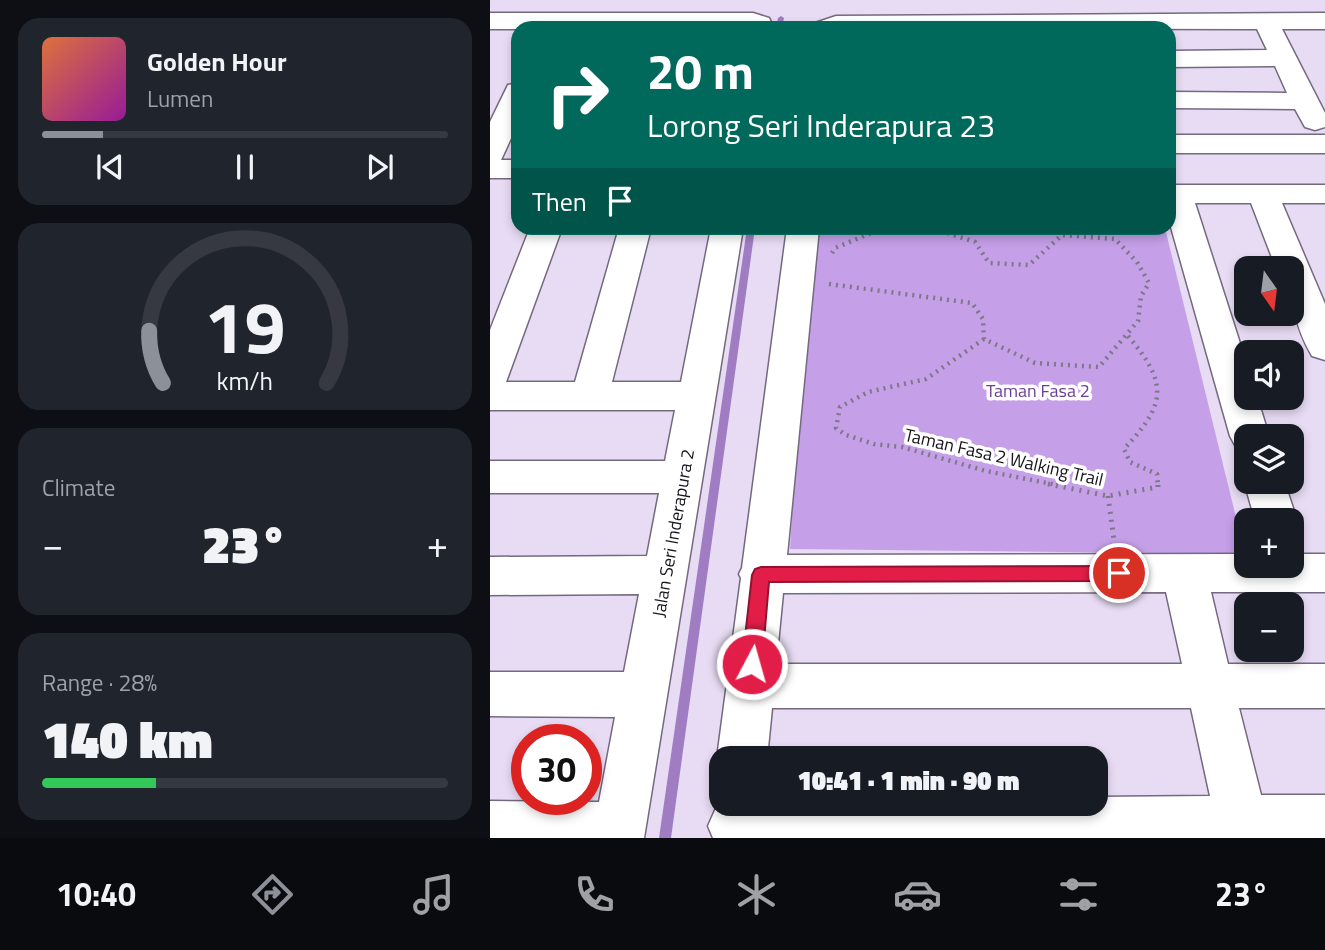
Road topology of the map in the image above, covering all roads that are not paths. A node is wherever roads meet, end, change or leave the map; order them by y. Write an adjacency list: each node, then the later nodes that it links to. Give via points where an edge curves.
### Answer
1 (588, 10): 5 (street); 6 (street)
2 (1270, 14): 3 (street); 8 (street); 12 (street)
3 (1045, 16): 7 (street)
4 (490, 21): 9 (street)
5 (549, 21)
6 (613, 21)
7 (945, 21)
8 (1325, 21)
9 (511, 23)
10 (511, 35): 11 (street)
11 (490, 43)
12 (1284, 58): 13 (street); 15 (street)
13 (1176, 59)
14 (1176, 100): 15 (street)
15 (1305, 100): 17 (street)
16 (511, 107): 19 (street)
17 (1325, 143): 18 (street)
18 (1176, 144)
19 (490, 154)
20 (490, 169): 21 (street)
21 (511, 169)
22 (1176, 194): 23 (street)
23 (1263, 194): 24 (street); 30 (street)
24 (1325, 194)
25 (1176, 203): 35 (street)
26 (543, 235): 31 (street)
27 (633, 235): 33 (street)
28 (726, 235): 34 (street, Jalan Seri Inderapura 2)
29 (815, 242): 41 (street)
30 (1325, 347)
31 (490, 378)
32 (490, 396): 33 (street)
33 (590, 396): 34 (street)
34 (697, 396): 37 (street, Jalan Seri Inderapura 2)
35 (1246, 424)
36 (490, 477): 37 (street)
37 (683, 477): 40 (street, Jalan Seri Inderapura 2)
38 (1234, 572): 39 (street)
39 (1184, 573): 41 (street); 45 (street)
40 (664, 575): 42 (street); 47 (street, Jalan Seri Inderapura 2)
41 (761, 575): 43 (street)
42 (490, 576)
43 (750, 686): 45 (street); 48 (street)
44 (1325, 686): 45 (street)
45 (1209, 687): 52 (street)
46 (490, 694): 47 (street)
47 (644, 695): 53 (street, Jalan Seri Inderapura 2)
48 (743, 746)
49 (1325, 821): 52 (street)
50 (735, 822): 52 (street)
51 (490, 827): 53 (street)
52 (1243, 830)
53 (619, 833)

